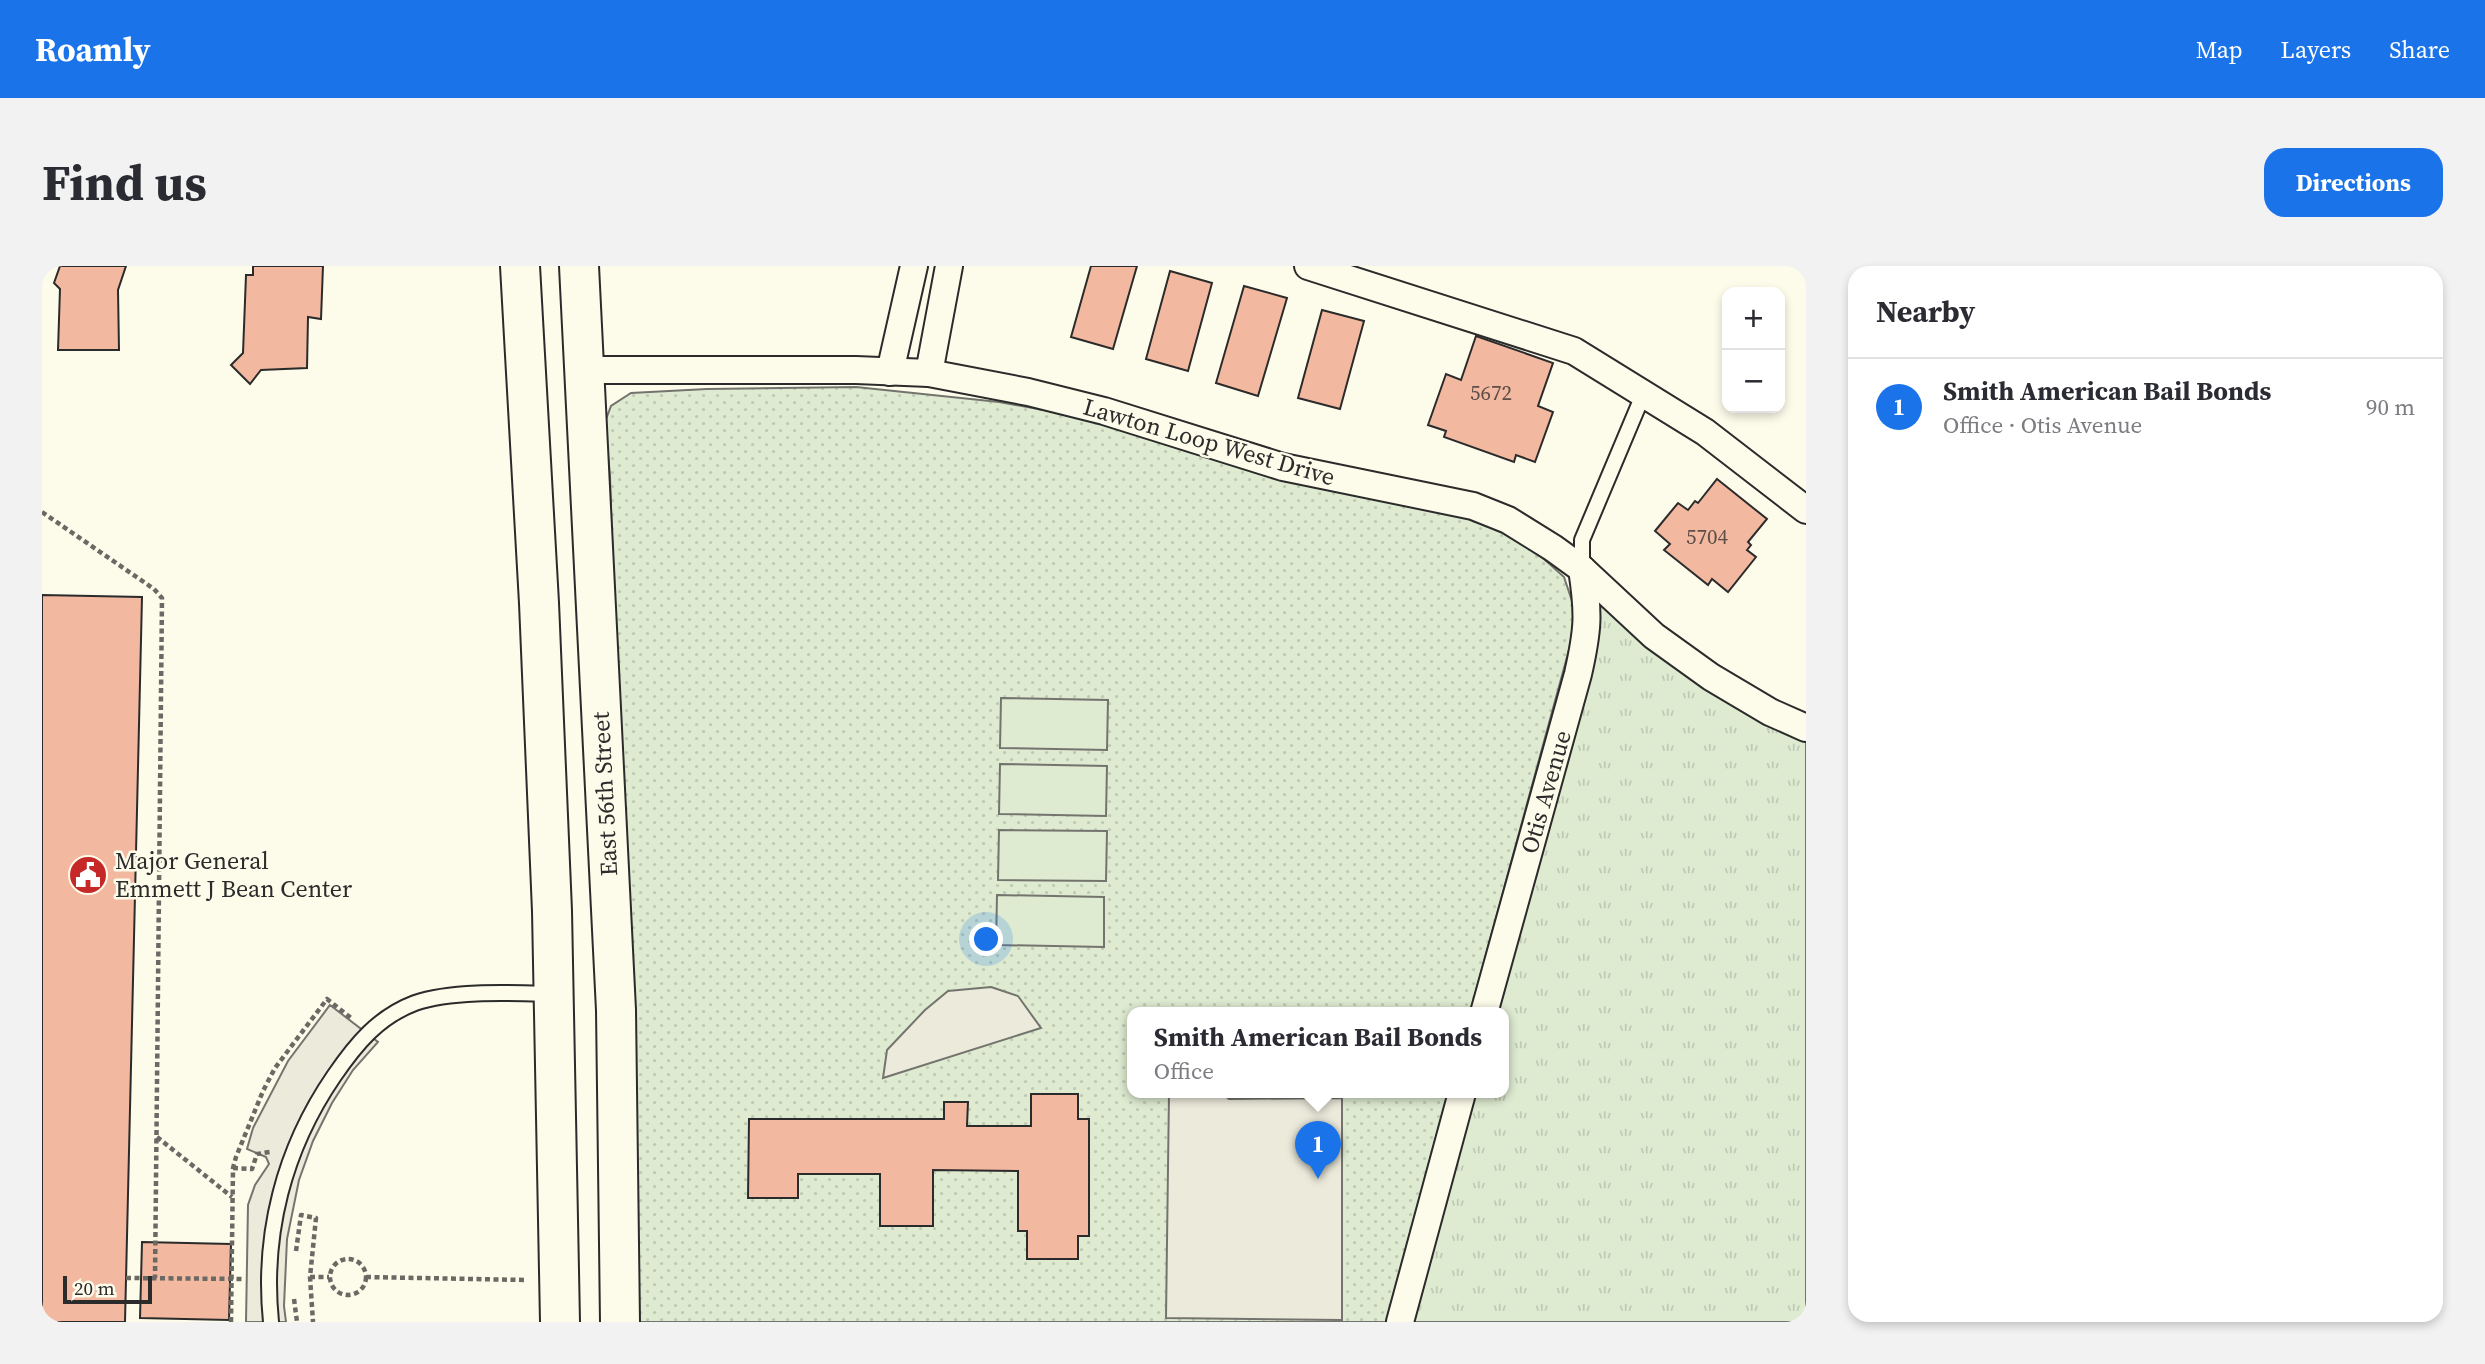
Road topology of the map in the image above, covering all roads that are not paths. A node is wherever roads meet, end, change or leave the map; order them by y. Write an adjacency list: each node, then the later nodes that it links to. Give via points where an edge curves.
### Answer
1 (520, 266): 13 (main road, via 547,763)
2 (579, 266): 6 (main road, East 56th Street)
3 (914, 266): 7 (street)
4 (948, 266): 8 (street)
5 (1308, 266): 9 (street, via 1574,351)
6 (584, 372): 7 (street, Lawton Loop West Drive); 18 (main road, East 56th Street, via 616,1010)
7 (890, 372): 8 (street, Lawton Loop West Drive)
8 (929, 373): 11 (street, Lawton Loop West Drive, via 1104,411 1283,467 1472,506 1520,526)
9 (1643, 395): 10 (street, via 1705,432); 11 (lane, via 1582,540)
10 (1806, 510)
11 (1582, 569): 12 (street, Lawton Loop West Drive, via 1654,636 1711,677); 14 (street, Otis Avenue, via 1588,633)
12 (1806, 728)
13 (554, 994): 16 (lane, via 504,993 417,1002 383,1018 350,1052 293,1148 281,1188 267,1273); 17 (main road)
14 (1486, 1007)
15 (1461, 1098): 19 (street)
16 (271, 1322)
17 (560, 1322)
18 (620, 1322)
19 (1400, 1322)

